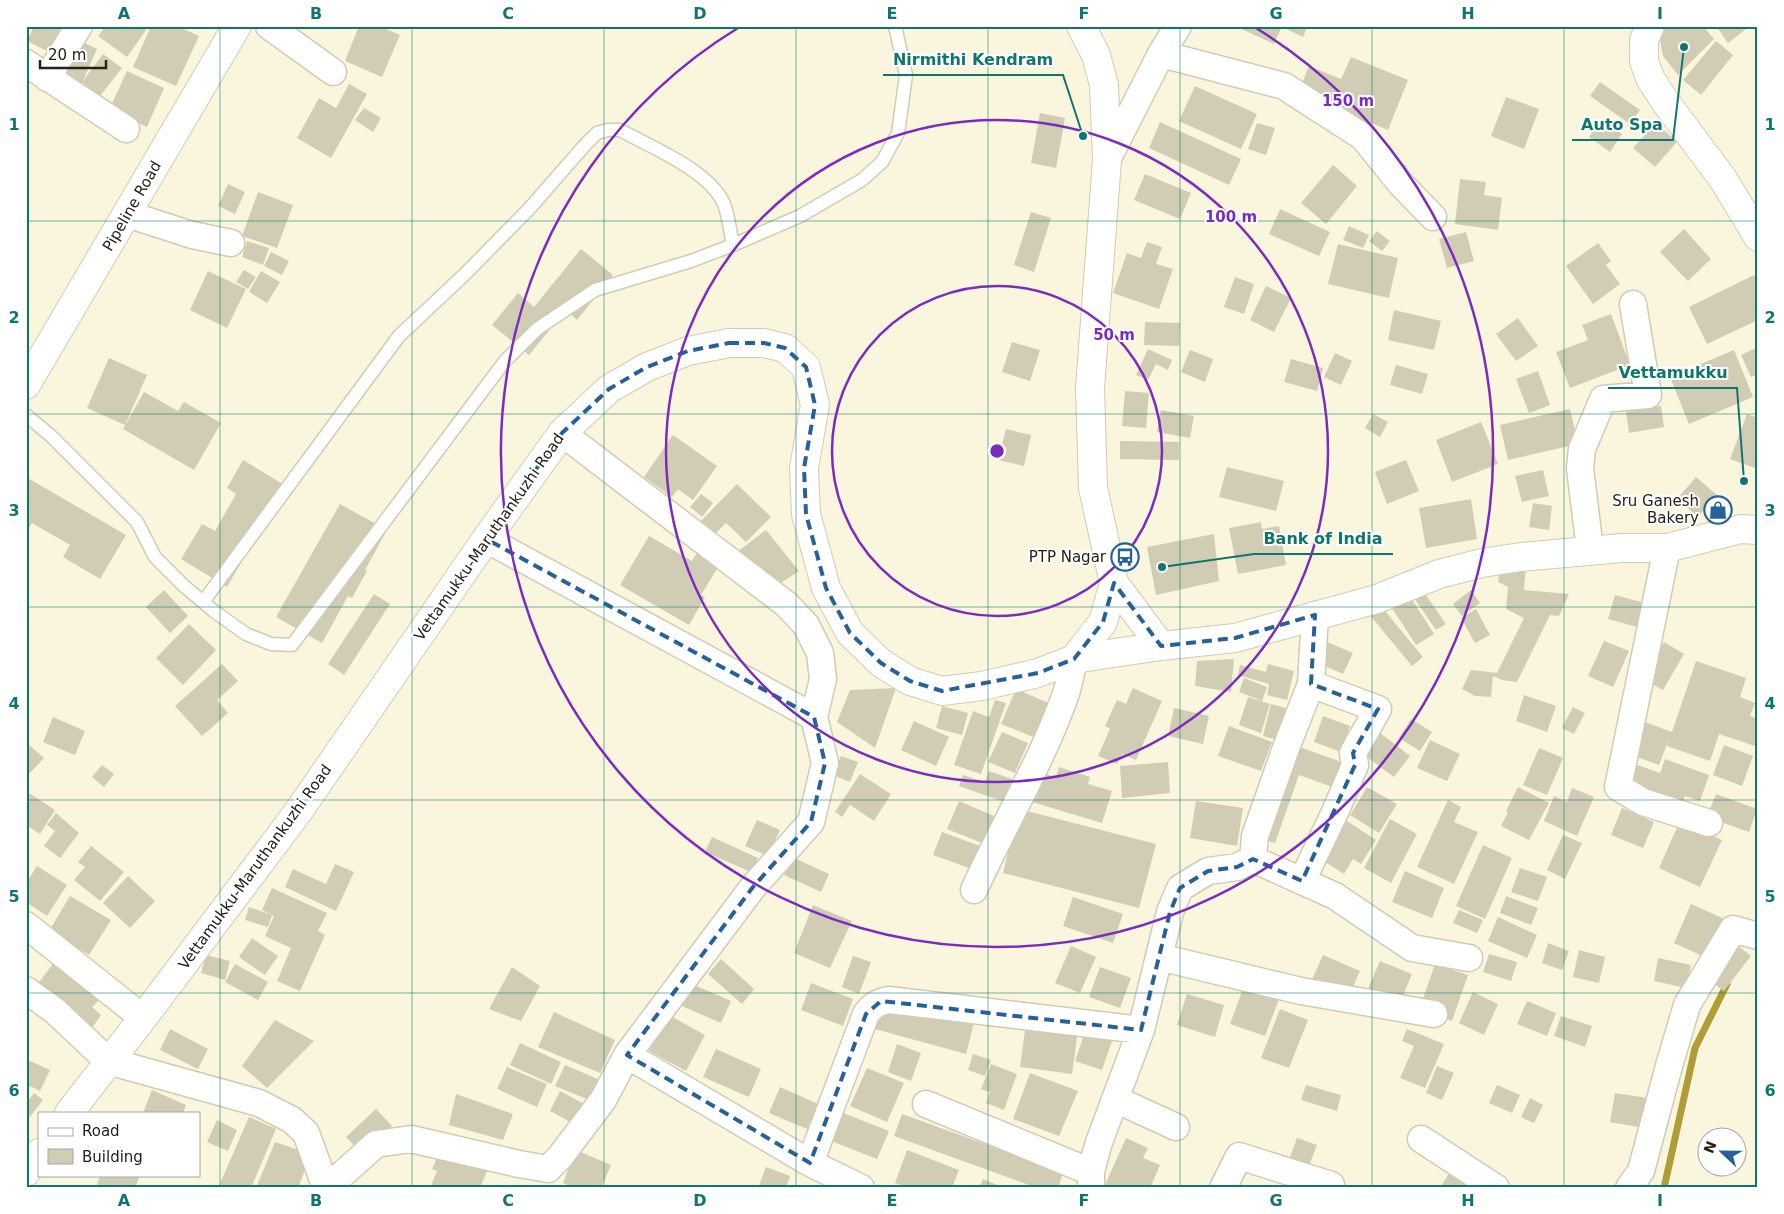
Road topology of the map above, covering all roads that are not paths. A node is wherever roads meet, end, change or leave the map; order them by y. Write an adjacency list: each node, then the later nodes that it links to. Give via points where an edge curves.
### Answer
1 (79, 26): 11 (street)
2 (237, 26): 14 (main road, Pipeline Road)
3 (268, 26): 10 (street)
4 (895, 26): 18 (lane, via 906,75 898,133 882,162 837,196)
5 (1081, 26): 13 (main road, via 1096,55 1104,85)
6 (1178, 26): 8 (street)
7 (1650, 26): 16 (main road, via 1644,40 1644,61 1650,78 1723,179)
8 (1161, 54): 13 (street); 15 (street, via 1284,86 1362,137)
9 (26, 64): 11 (street)
10 (333, 72)
11 (48, 78): 12 (street)
12 (126, 129)
13 (1107, 160): 27 (main road, via 1090,388 1093,488)
14 (127, 214): 17 (street); 20 (main road, Pipeline Road)
15 (1433, 217)
16 (1758, 238)
17 (231, 244)
18 (733, 245): 28 (lane, via 595,290 537,329 505,361 292,645 271,644 246,634); 28 (lane, via 724,204 708,181 620,130 597,134 529,209 399,336)
19 (1633, 304): 26 (street, via 1648,395 1603,399 1582,449 1580,468)
20 (26, 385)
21 (26, 415): 28 (lane, via 136,522 155,557)
22 (562, 433): 24 (main road, Vettamukku-Maruthankuzhi Road); 31 (main road, Vettamukku-Maruthankuzhi Road, via 609,389 663,360 729,343 764,343 785,348 806,367 815,405 804,468 806,514 826,588 850,633 888,668 910,681 942,690 982,686 1038,673); 33 (street, via 786,604 806,626 820,653 822,670)
23 (1752, 524): 25 (main road, Vettamukku-Maruthankuzhi Road)
24 (486, 539): 33 (street); 44 (main road, Vettamukku-Maruthankuzhi Road, via 298,812)
25 (1667, 548): 26 (main road, Vettamukku-Maruthankuzhi Road); 34 (street, via 1618,788 1643,802)
26 (1590, 550): 29 (main road, Vettamukku-Maruthankuzhi Road, via 1482,563 1439,574 1377,599)
27 (1114, 583): 30 (main road); 31 (main road, via 1102,622)
28 (203, 602)
29 (1315, 615): 30 (main road, Vettamukku-Maruthankuzhi Road, via 1235,638); 32 (street)
30 (1161, 646): 31 (main road, Vettamukku-Maruthankuzhi Road)
31 (1074, 659): 37 (street, via 1065,698 1035,768)
32 (1311, 684): 35 (street, via 1255,836); 36 (street, via 1378,709 1353,753 1355,764)
33 (814, 718): 46 (street, via 826,762 811,822 753,887)
34 (1709, 823)
35 (1253, 859): 36 (street); 40 (street, via 1237,866 1208,871 1180,888 1170,912)
36 (1302, 881): 41 (street, via 1335,896 1412,948)
37 (974, 890)
38 (26, 925): 44 (street)
39 (1758, 936): 62 (street, via 1733,929 1687,1005 1641,1171)
40 (1159, 957): 43 (street, via 1301,991); 45 (street)
41 (1469, 958)
42 (26, 990): 47 (street, via 55,1011)
43 (1434, 1014)
44 (143, 1018): 47 (main road, Vettamukku-Maruthankuzhi Road)
45 (1141, 1030): 48 (street); 54 (street, via 881,1001 866,1014)
46 (627, 1055): 54 (street); 58 (street, via 603,1100 548,1169 411,1138 376,1144)
47 (108, 1060): 50 (main road, Vettamukku-Maruthankuzhi Road); 58 (street, via 259,1102 292,1120 306,1134)
48 (1115, 1099): 51 (street); 56 (street, via 1098,1145)
49 (926, 1104): 56 (street)
50 (70, 1112)
51 (1176, 1127)
52 (1421, 1140): 61 (street)
53 (38, 1154): 55 (main road)
54 (810, 1163): 59 (street)
55 (26, 1172)
56 (1091, 1180)
57 (1331, 1185): 60 (street, via 1239,1156)
58 (326, 1188)
59 (861, 1188)
60 (1224, 1188)
61 (1496, 1188)
62 (1629, 1188)

